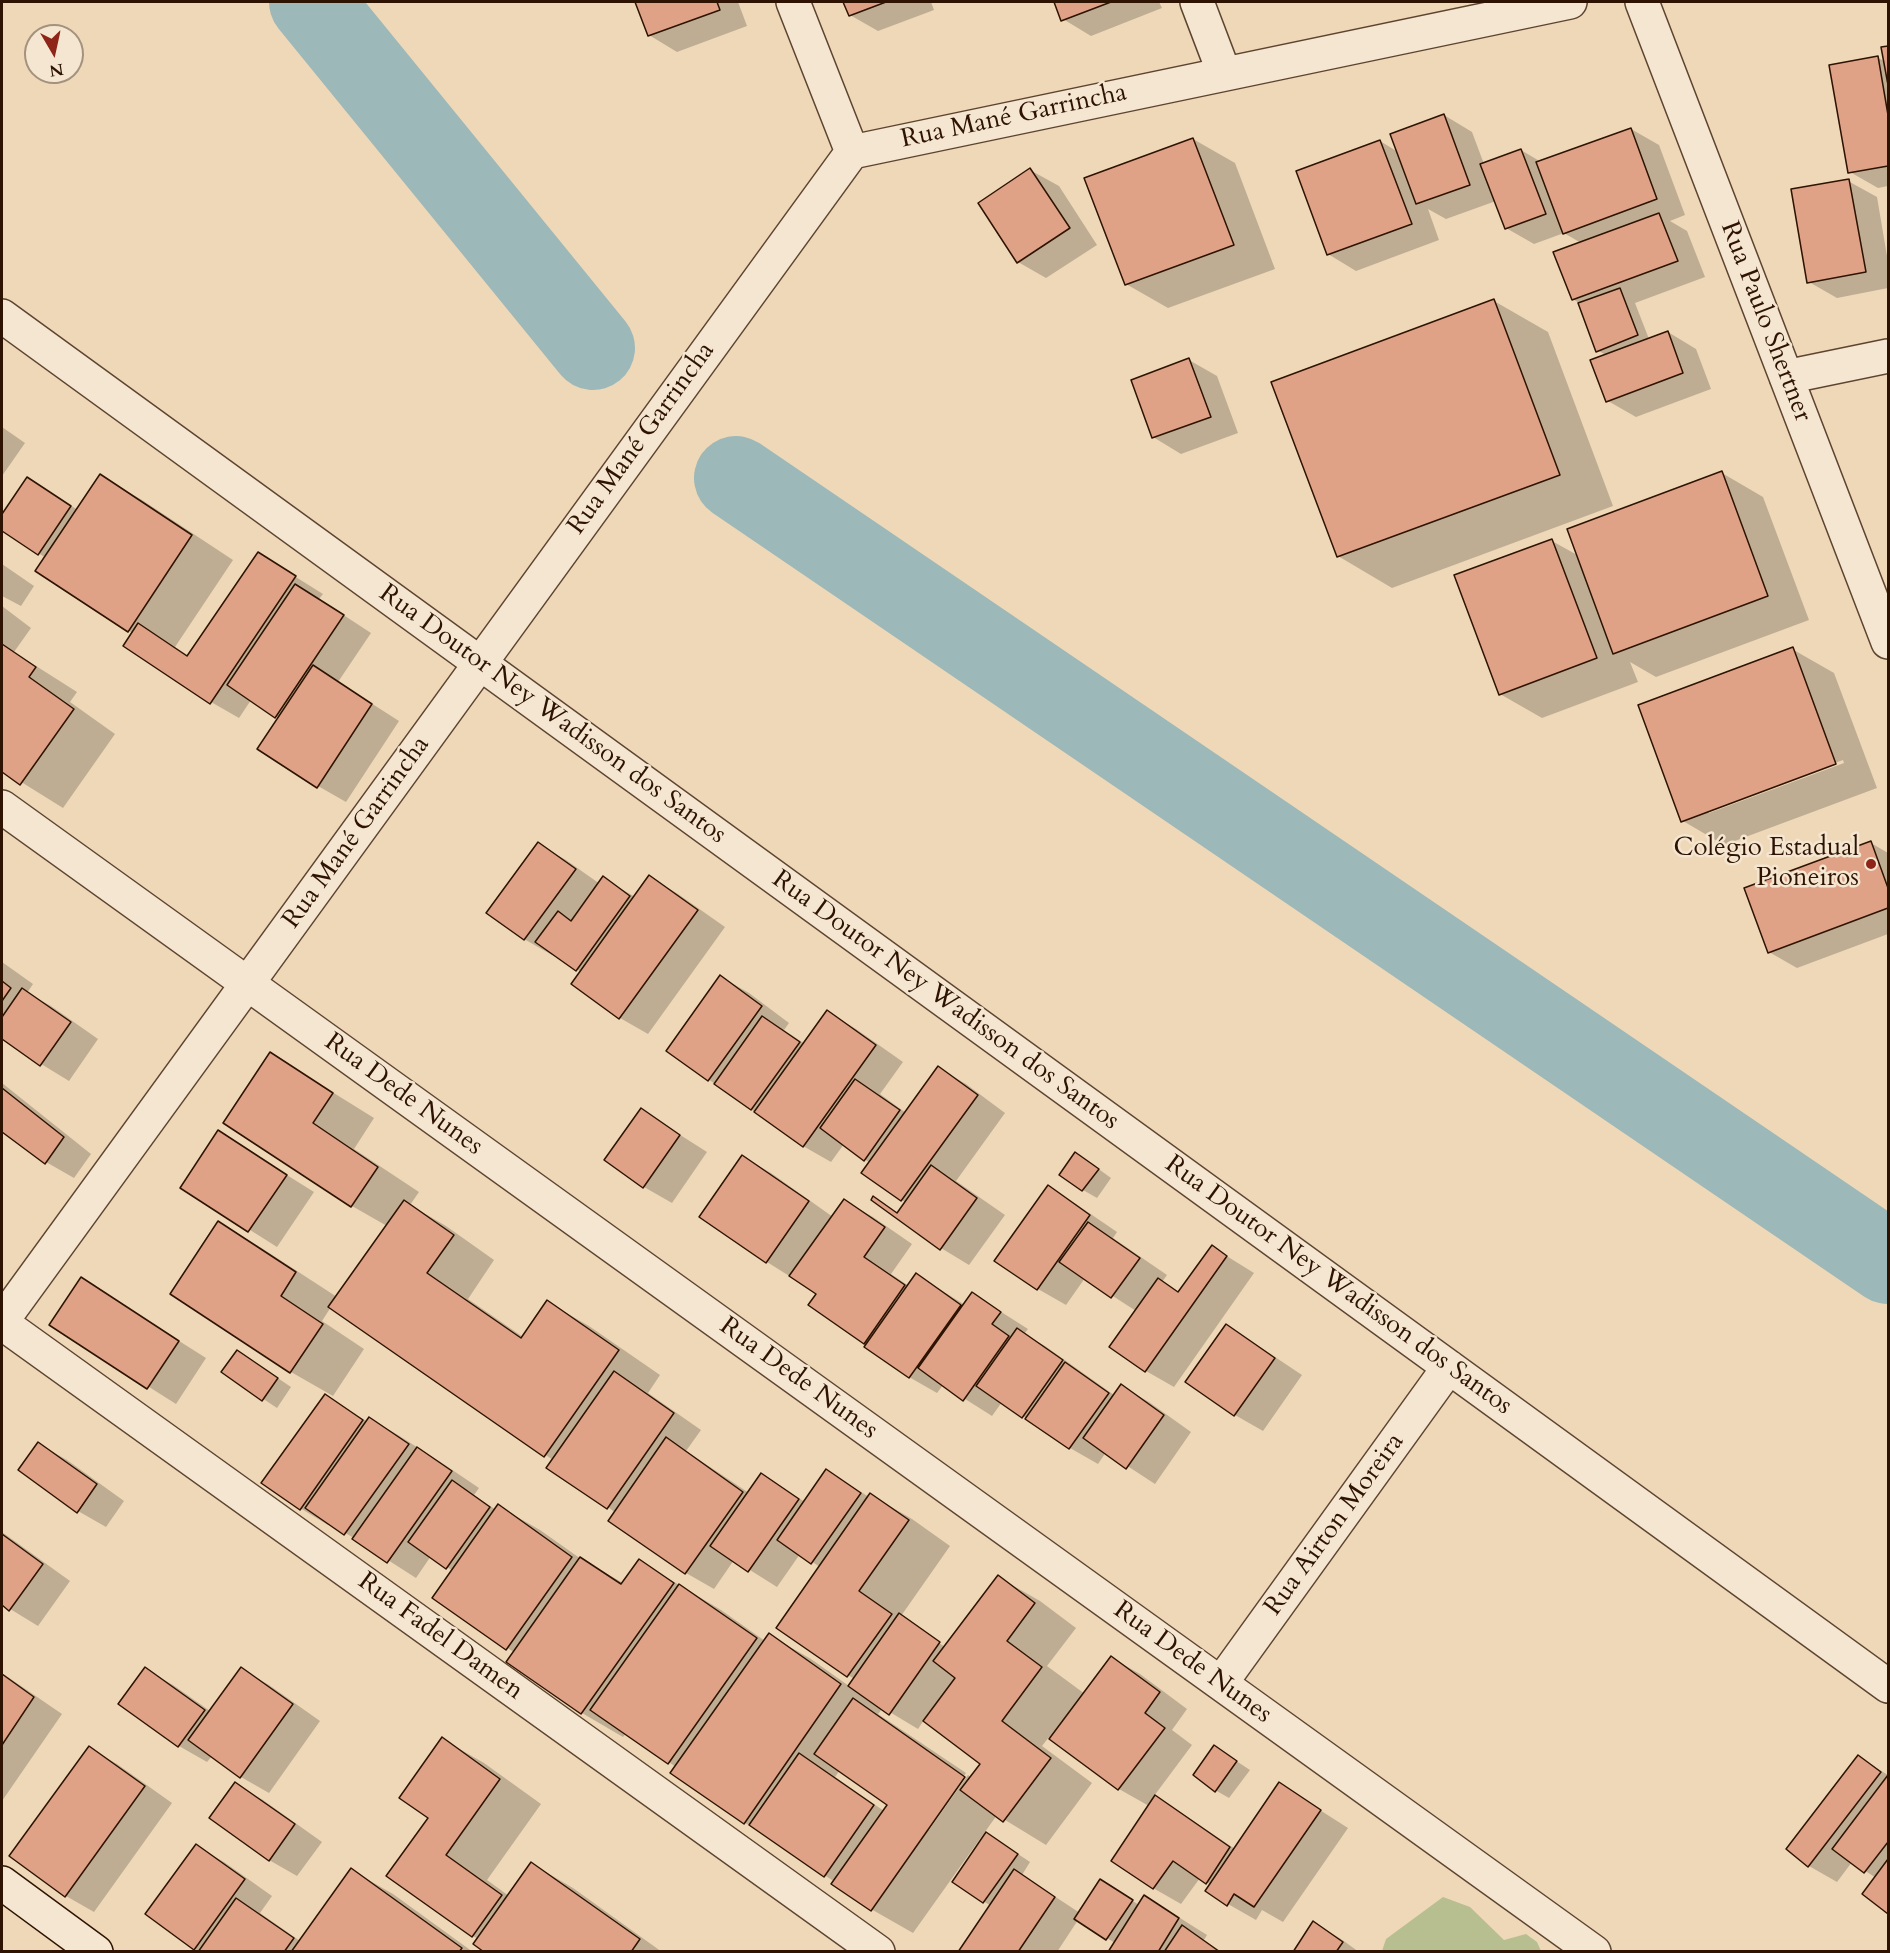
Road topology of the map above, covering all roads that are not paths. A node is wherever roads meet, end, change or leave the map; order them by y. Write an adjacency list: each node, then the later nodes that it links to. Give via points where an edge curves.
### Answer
1 (793, 2): 6 (street)
2 (1197, 2): 5 (street)
3 (1570, 2): 5 (street, Rua Mané Garrincha)
4 (1642, 2): 9 (street, Rua Paulo Shertner)
5 (1224, 73): 6 (street, Rua Mané Garrincha)
6 (852, 152): 11 (street, Rua Mané Garrincha)
7 (2, 316): 11 (street, Rua Doutor Ney Wadisson dos Santos)
8 (1888, 356): 9 (street)
9 (1786, 377): 10 (street, Rua Paulo Shertner)
10 (1888, 642)
11 (480, 663): 13 (street, Rua Mané Garrincha); 15 (street, Rua Doutor Ney Wadisson dos Santos)
12 (2, 807): 13 (street, Rua Dede Nunes)
13 (247, 983): 14 (street, Rua Mané Garrincha); 16 (street, Rua Dede Nunes)
14 (2, 1322): 20 (street, Rua Fadel Damen)
15 (1449, 1367): 16 (street, Rua Airton Moreira); 17 (street, Rua Doutor Ney Wadisson dos Santos)
16 (1221, 1683): 21 (street, Rua Dede Nunes)
17 (1888, 1686)
18 (2, 1883): 19 (street)
19 (96, 1952)
20 (878, 1952)
21 (1594, 1952)

